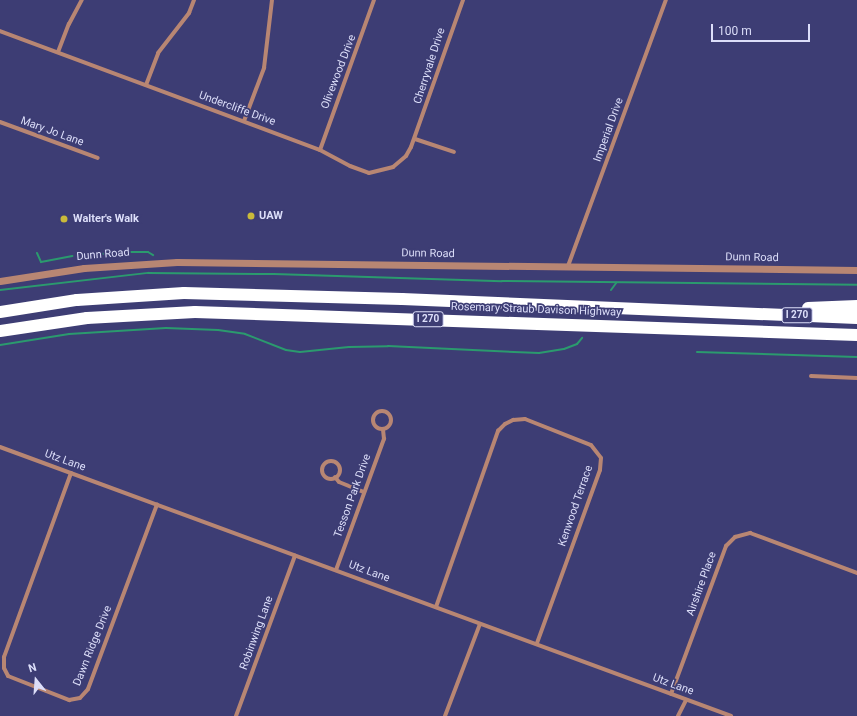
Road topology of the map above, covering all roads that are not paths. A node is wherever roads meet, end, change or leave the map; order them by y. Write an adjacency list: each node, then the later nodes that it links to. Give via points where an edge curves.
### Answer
1 (82, 0): 8 (street)
2 (194, 0): 9 (street, via 189,13 158,53)
3 (272, 0): 10 (street, via 264,68)
4 (374, 0): 13 (street, Olivewood Drive)
5 (463, 0): 12 (street, Cherryvale Drive)
6 (666, 0): 16 (street, Imperial Drive)
7 (0, 31): 8 (street, Undercliffe Drive)
8 (58, 52): 9 (street, Undercliffe Drive)
9 (146, 85): 10 (street, Undercliffe Drive)
10 (244, 121): 13 (street, Undercliffe Drive)
11 (0, 122): 15 (street, Mary Jo Lane)
12 (415, 139): 13 (street, Undercliffe Drive, via 399,163 369,173); 14 (street)
13 (320, 150)
14 (454, 152)
15 (98, 158)
16 (568, 266): 17 (street, Dunn Road); 18 (street, Dunn Road, via 164,262 81,268)
17 (857, 270)
18 (0, 281)
19 (857, 306): 21 (highway)
20 (0, 312): 21 (highway, Rosemary Straub Davison Highway / I 270, via 77,300 184,293 394,298)
21 (736, 312): 22 (highway, Rosemary Straub Davison Highway / I 270)
22 (857, 318)
23 (0, 331): 24 (highway, Rosemary Straub Davison Highway / I 270, via 87,318 195,312)
24 (857, 335)
25 (811, 376): 26 (street)
26 (857, 378)
27 (383, 429): 27 (street, via 377,427 373,420 375,414 380,411 388,414 391,419 388,426); 31 (street, Tesson Park Drive, via 384,439)
28 (0, 447): 29 (street, Utz Lane)
29 (71, 473): 32 (street, Utz Lane); 32 (street, Dawn Ridge Drive, via 4,657 4,668 8,676 69,700 80,698 88,689)
30 (335, 477): 30 (street, via 329,478 324,475 322,469 326,462 335,462 338,466 339,471); 31 (street, via 339,482)
31 (364, 492): 34 (street, Tesson Park Drive)
32 (157, 504): 33 (street, Utz Lane)
33 (295, 556): 34 (street, Utz Lane); 41 (street, Robinwing Lane)
34 (336, 570): 36 (street, Utz Lane)
35 (857, 573): 39 (street, Airshire Place, via 750,533 735,537 726,546)
36 (436, 607): 37 (street, Utz Lane); 38 (street, Kenwood Terrace, via 498,431 513,420 525,419 591,444 601,458 600,470)
37 (480, 624): 38 (street, Utz Lane); 42 (street)
38 (537, 643): 39 (street, Utz Lane)
39 (671, 694): 40 (street, Utz Lane)
40 (686, 700): 43 (street); 44 (street, Utz Lane)
41 (236, 716)
42 (445, 716)
43 (678, 716)
44 (731, 716)

